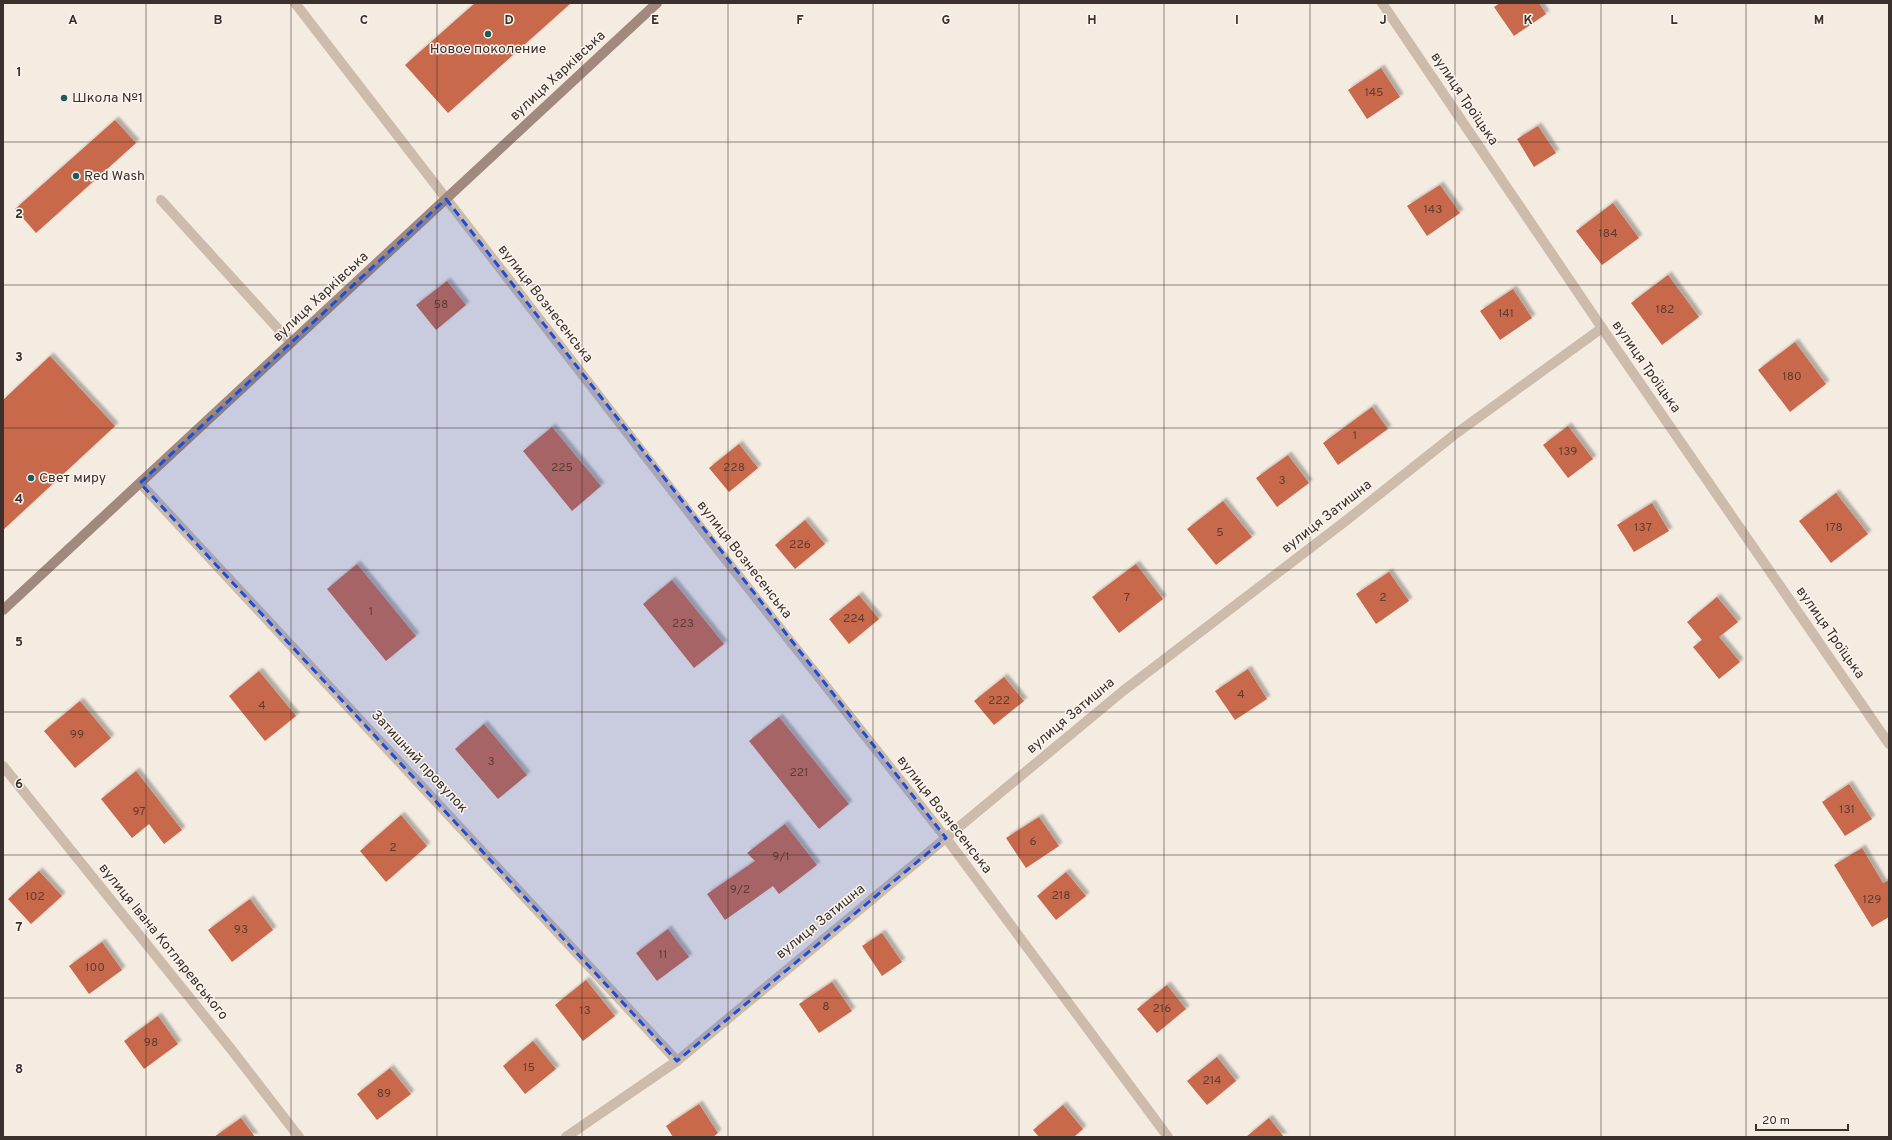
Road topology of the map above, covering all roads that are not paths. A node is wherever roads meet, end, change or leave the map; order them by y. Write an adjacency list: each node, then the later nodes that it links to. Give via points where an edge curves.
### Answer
1 (295, 3): 4 (street, вулиця Вознесенська)
2 (657, 3): 4 (street, вулиця Харківська)
3 (1382, 3): 6 (street, вулиця Троїцька)
4 (446, 199): 7 (street, вулиця Харківська); 12 (street, вулиця Вознесенська, via 711,541)
5 (161, 200): 7 (street)
6 (1602, 328): 10 (street, вулиця Троїцька); 12 (street, вулиця Затишна, via 1454,435 1344,523 1123,691)
7 (291, 343): 8 (street, вулиця Харківська)
8 (140, 483): 9 (street, вулиця Харківська); 13 (street, Затишний провулок)
9 (3, 610)
10 (1889, 744)
11 (3, 766): 14 (street, вулиця Івана Котляревського)
12 (946, 838): 13 (street, вулиця Затишна); 16 (street, вулиця Вознесенська)
13 (677, 1061): 15 (street, вулиця Затишна)
14 (299, 1137)
15 (566, 1137)
16 (1168, 1137)

